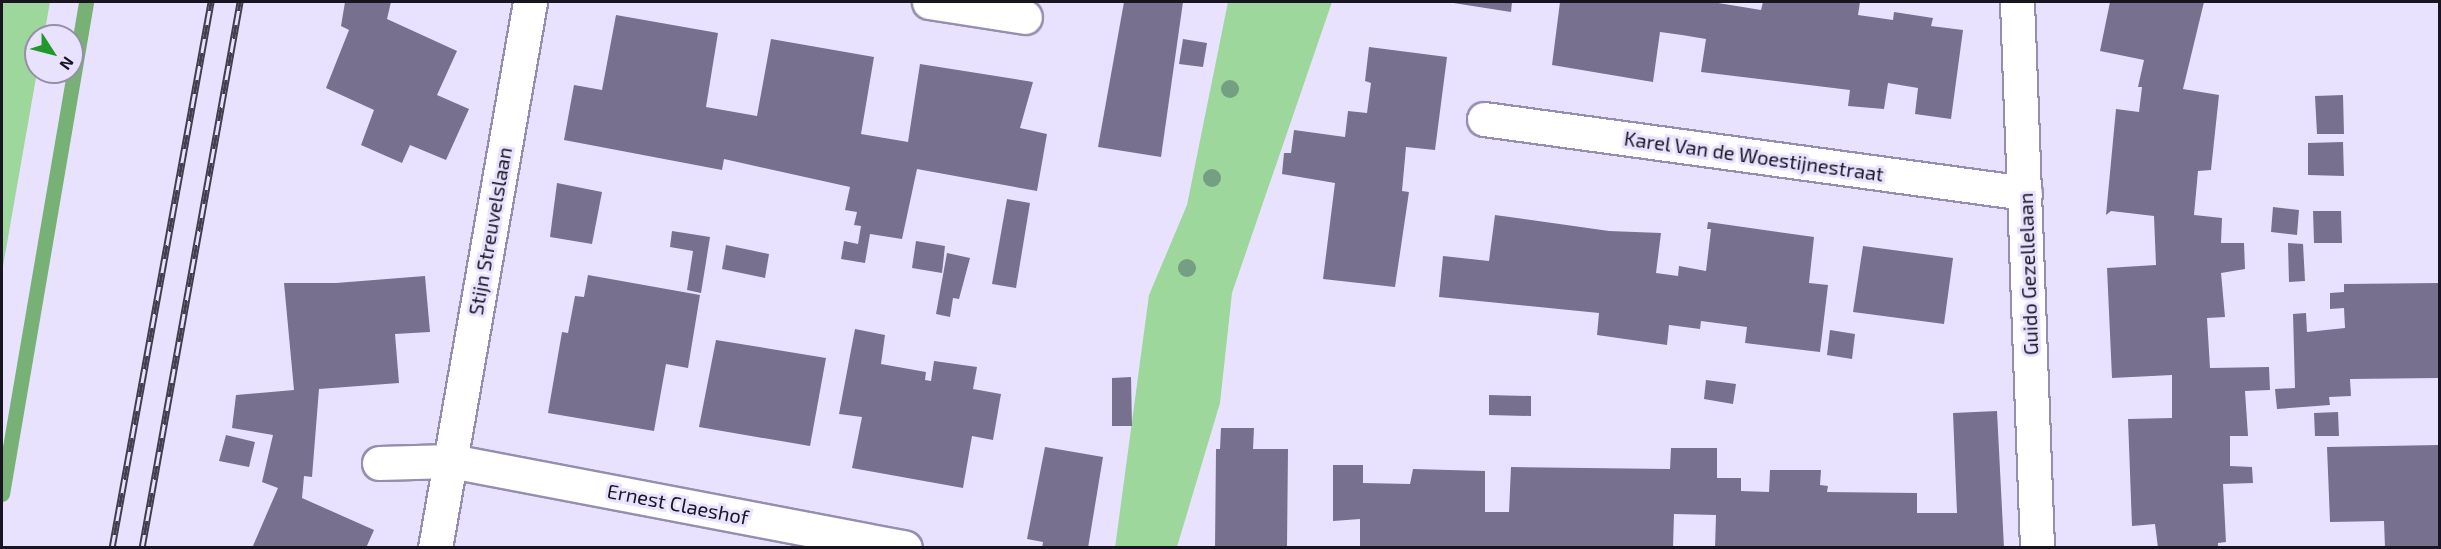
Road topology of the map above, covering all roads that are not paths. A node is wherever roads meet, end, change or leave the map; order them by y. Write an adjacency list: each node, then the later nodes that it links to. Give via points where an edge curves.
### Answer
1 (530, 2): 7 (street, Stijn Streuvelslaan)
2 (929, 2): 4 (street)
3 (2017, 2): 6 (street, Guido Gezellelaan)
4 (1024, 17)
5 (1484, 119): 6 (street, Karel Van de Woestijnestraat)
6 (2025, 193): 11 (street, Guido Gezellelaan)
7 (451, 460): 8 (street); 9 (street, Stijn Streuvelslaan); 10 (street, Ernest Claeshof)
8 (379, 463)
9 (435, 548)
10 (904, 548)
11 (2037, 548)

